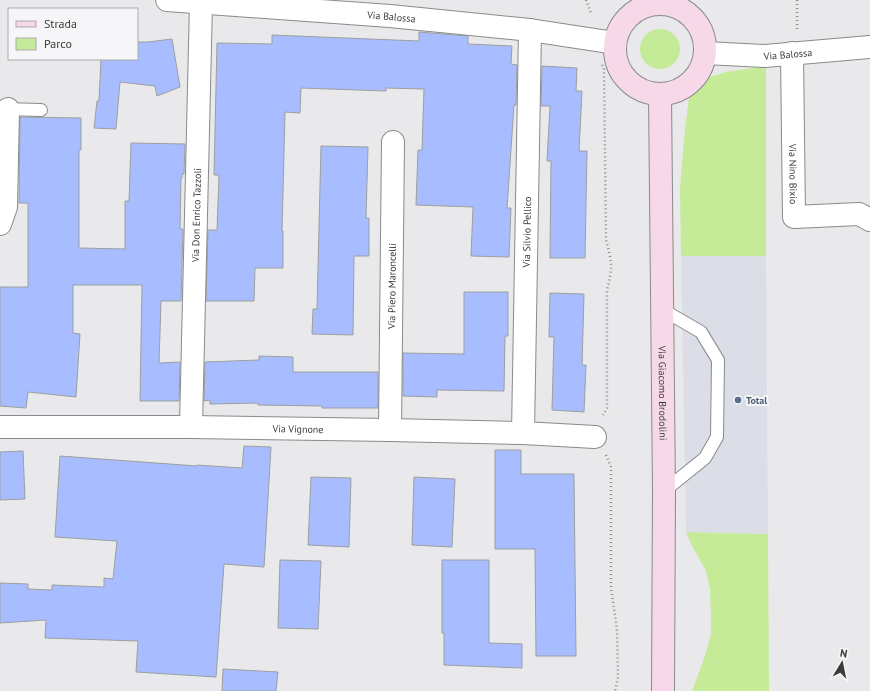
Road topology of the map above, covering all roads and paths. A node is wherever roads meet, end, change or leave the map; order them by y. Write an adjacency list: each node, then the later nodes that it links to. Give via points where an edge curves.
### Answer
1 (167, 0): 5 (street, Via Balossa)
2 (586, 0): 7 (path)
3 (798, 0): 9 (path)
4 (660, 2): 10 (street, via 635,12 625,20 618,31); 13 (street, via 683,11 693,19 700,29)
5 (201, 3): 6 (street, Via Balossa); 23 (street, Via Don Enrico Tazzoli)
6 (390, 8): 8 (street, Via Balossa)
7 (591, 13)
8 (530, 30): 10 (street, Via Balossa); 25 (street, Via Silvio Pellico)
9 (797, 31)
10 (615, 43): 15 (street, via 615,56 626,79 636,88)
11 (870, 47): 12 (street, Via Balossa)
12 (792, 53): 13 (street, Via Balossa, via 765,56); 19 (street, Via Nino Bixio, via 794,217 859,214)
13 (705, 54): 15 (street, via 703,63 692,81 672,93)
14 (600, 61): 26 (path, via 604,68 606,240 612,273 607,290 607,408 598,421)
15 (660, 94): 21 (street, Via Giacomo Brodolini)
16 (4, 109): 17 (lane); 20 (street, via 6,207)
17 (41, 110)
18 (393, 142): 24 (street, Via Piero Maroncelli)
19 (870, 220)
20 (0, 224)
21 (663, 310): 27 (street, Via Giacomo Brodolini); 27 (lane, via 701,332 718,360 717,437 705,458)
22 (0, 427): 23 (street, Via Vignone)
23 (191, 427): 24 (street, Via Vignone)
24 (390, 430): 25 (street, Via Vignone)
25 (523, 433): 26 (street, Via Vignone)
26 (595, 437): 28 (path, via 599,450 608,457 611,466 611,588 617,629 618,677)
27 (664, 491): 29 (street, Via Giacomo Brodolini)
28 (615, 691)
29 (663, 691)

